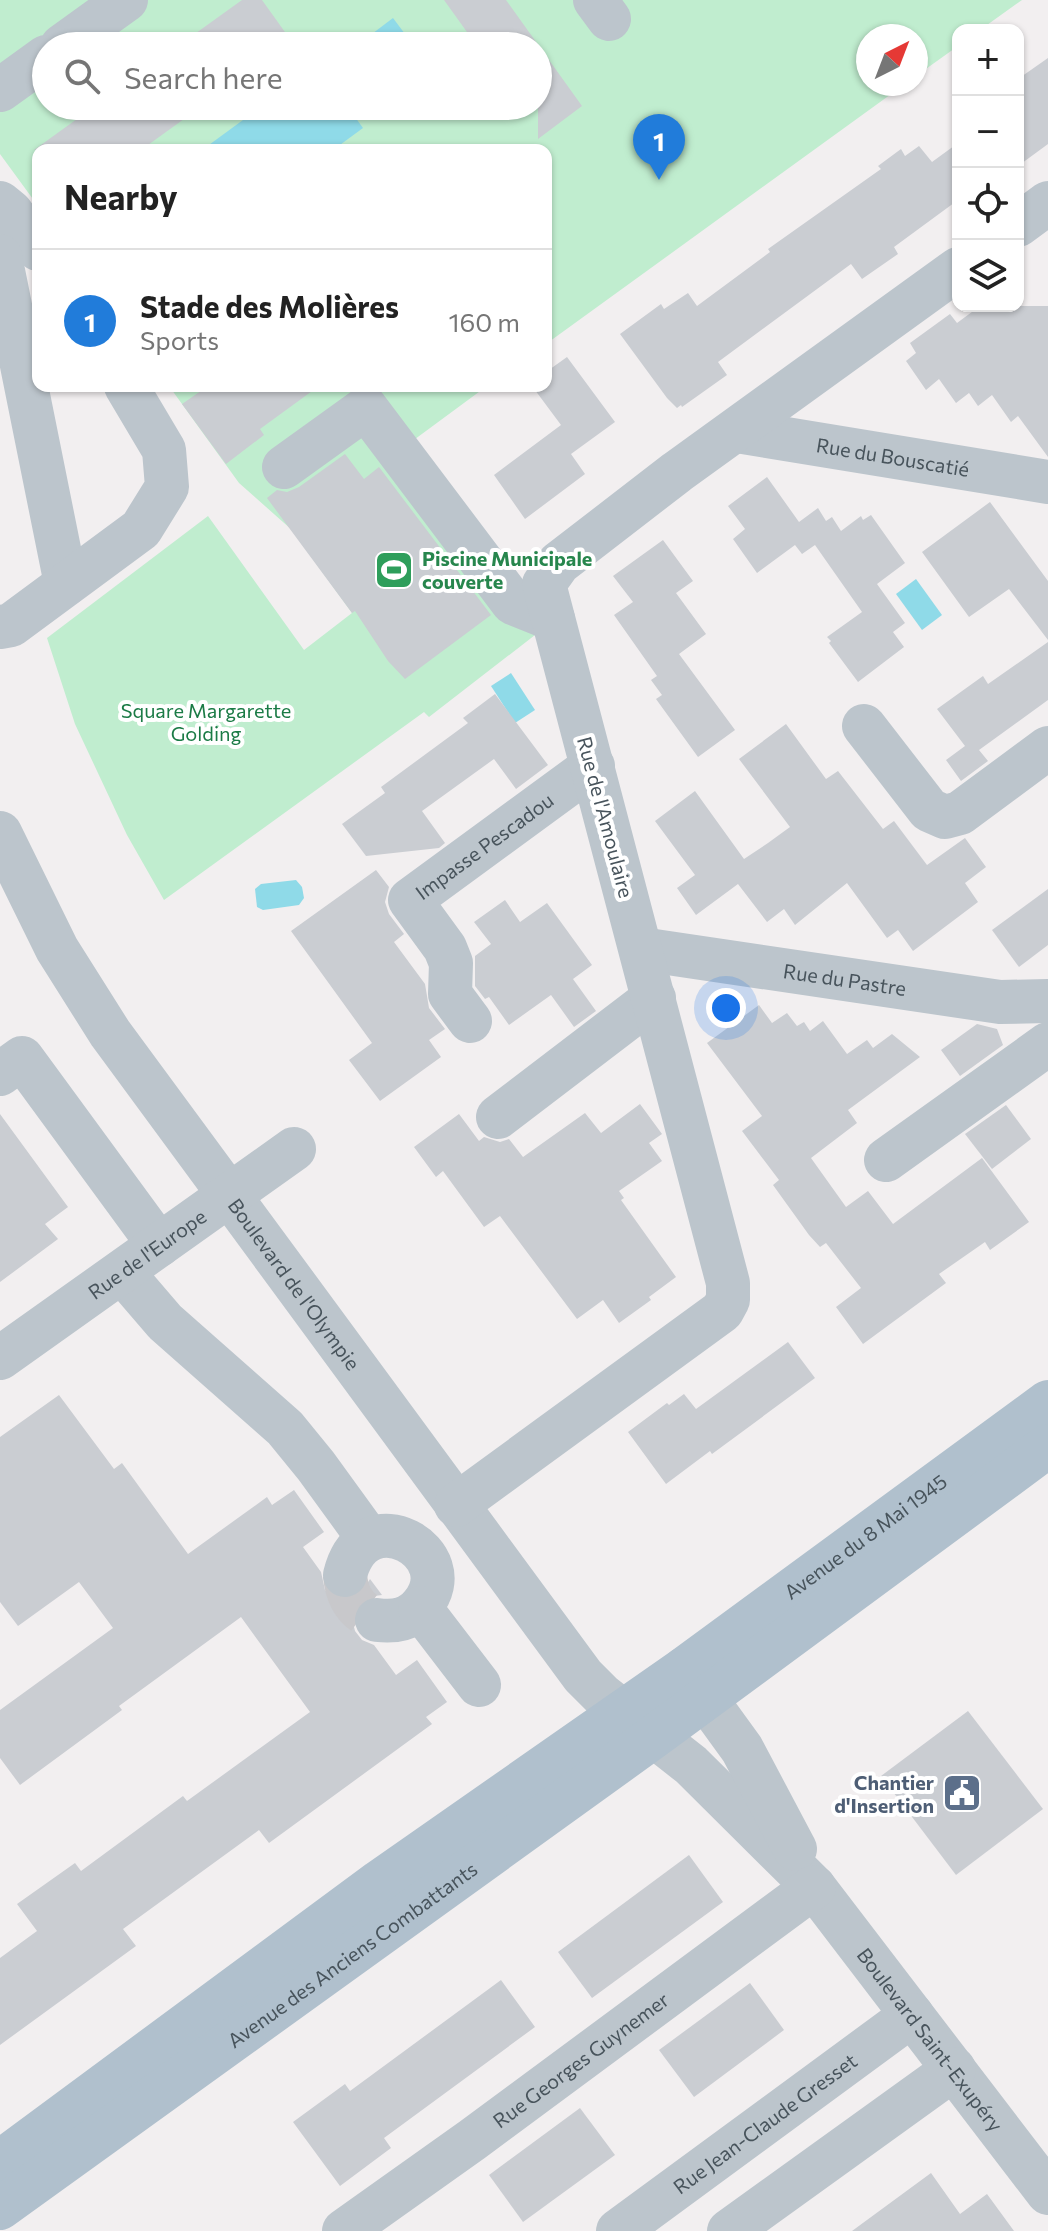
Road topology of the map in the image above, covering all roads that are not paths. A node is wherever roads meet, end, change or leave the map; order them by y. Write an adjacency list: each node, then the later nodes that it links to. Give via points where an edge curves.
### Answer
1 (126, 0): 2 (street)
2 (81, 32)
3 (32, 67): 4 (street)
4 (0, 90)
5 (0, 203): 8 (street)
6 (1048, 203): 7 (street)
7 (1024, 221)
8 (32, 241)
9 (0, 256): 15 (street)
10 (952, 273): 12 (street, Rue de l'Amoulaire)
11 (130, 392): 15 (street, via 164,450 167,487 141,529)
12 (737, 431): 14 (street, Rue du Bouscatié); 16 (street, Rue de l'Amoulaire, via 559,563 544,584)
13 (284, 467): 16 (street, via 366,408 513,603)
14 (1048, 482)
15 (66, 584): 17 (street, via 11,625)
16 (553, 619): 20 (street, Rue de l'Amoulaire)
17 (0, 627)
18 (864, 726): 19 (street, via 929,810 945,817 960,813)
19 (1048, 748)
20 (593, 766): 22 (street, Rue de l'Amoulaire); 25 (street, Impasse Pescadou, via 410,900 445,948 451,963 450,994)
21 (3, 850): 31 (street, Boulevard de l'Olympie, via 110,1033)
22 (641, 949): 23 (street, Rue de l'Amoulaire); 24 (street, Rue du Pastre, via 1000,1002)
23 (654, 998): 28 (street); 36 (street, Rue de l'Amoulaire, via 728,1283 728,1300 722,1311)
24 (1048, 1001)
25 (470, 1021)
26 (1048, 1044): 30 (street)
27 (0, 1074): 32 (street, via 22,1058)
28 (498, 1117)
29 (294, 1149): 31 (street, Rue de l'Europe)
30 (886, 1160)
31 (228, 1196): 32 (street, Rue de l'Europe); 36 (street, Boulevard de l'Olympie)
32 (159, 1245): 33 (street, Rue de l'Europe)
33 (122, 1272): 34 (street, Rue de l'Europe); 37 (street, via 165,1322 285,1428)
34 (0, 1358)
35 (1045, 1414): 41 (main road, Avenue du 8 Mai 1945); 41 (main road, Avenue du 8 Mai 1945, via 961,1463)
36 (456, 1505): 43 (street, Boulevard de l'Olympie, via 583,1676)
37 (369, 1539): 38 (street, via 357,1548); 39 (street, via 399,1536 422,1551 432,1576)
38 (345, 1575)
39 (420, 1608): 40 (street, via 404,1619); 42 (street)
40 (377, 1620)
41 (695, 1684): 43 (main road, Avenue des Anciens Combattants); 44 (street, Boulevard Saint-Exupéry, via 751,1764)
42 (479, 1685)
43 (640, 1723): 44 (street, Boulevard Saint-Exupéry, via 691,1765); 47 (main road, Avenue des Anciens Combattants, via 379,1882); 49 (main road, Avenue des Anciens Combattants)
44 (814, 1887): 45 (street, Boulevard Saint-Exupéry); 50 (street, Rue Georges Guynemer)
45 (912, 2015): 46 (street, Boulevard Saint-Exupéry); 51 (street, Rue Jean-Claude Gresset)
46 (954, 2069): 48 (street, Boulevard Saint-Exupéry); 52 (street)
47 (0, 2162)
48 (1048, 2193)
49 (0, 2208)
50 (344, 2231)
51 (618, 2231)
52 (729, 2231)

